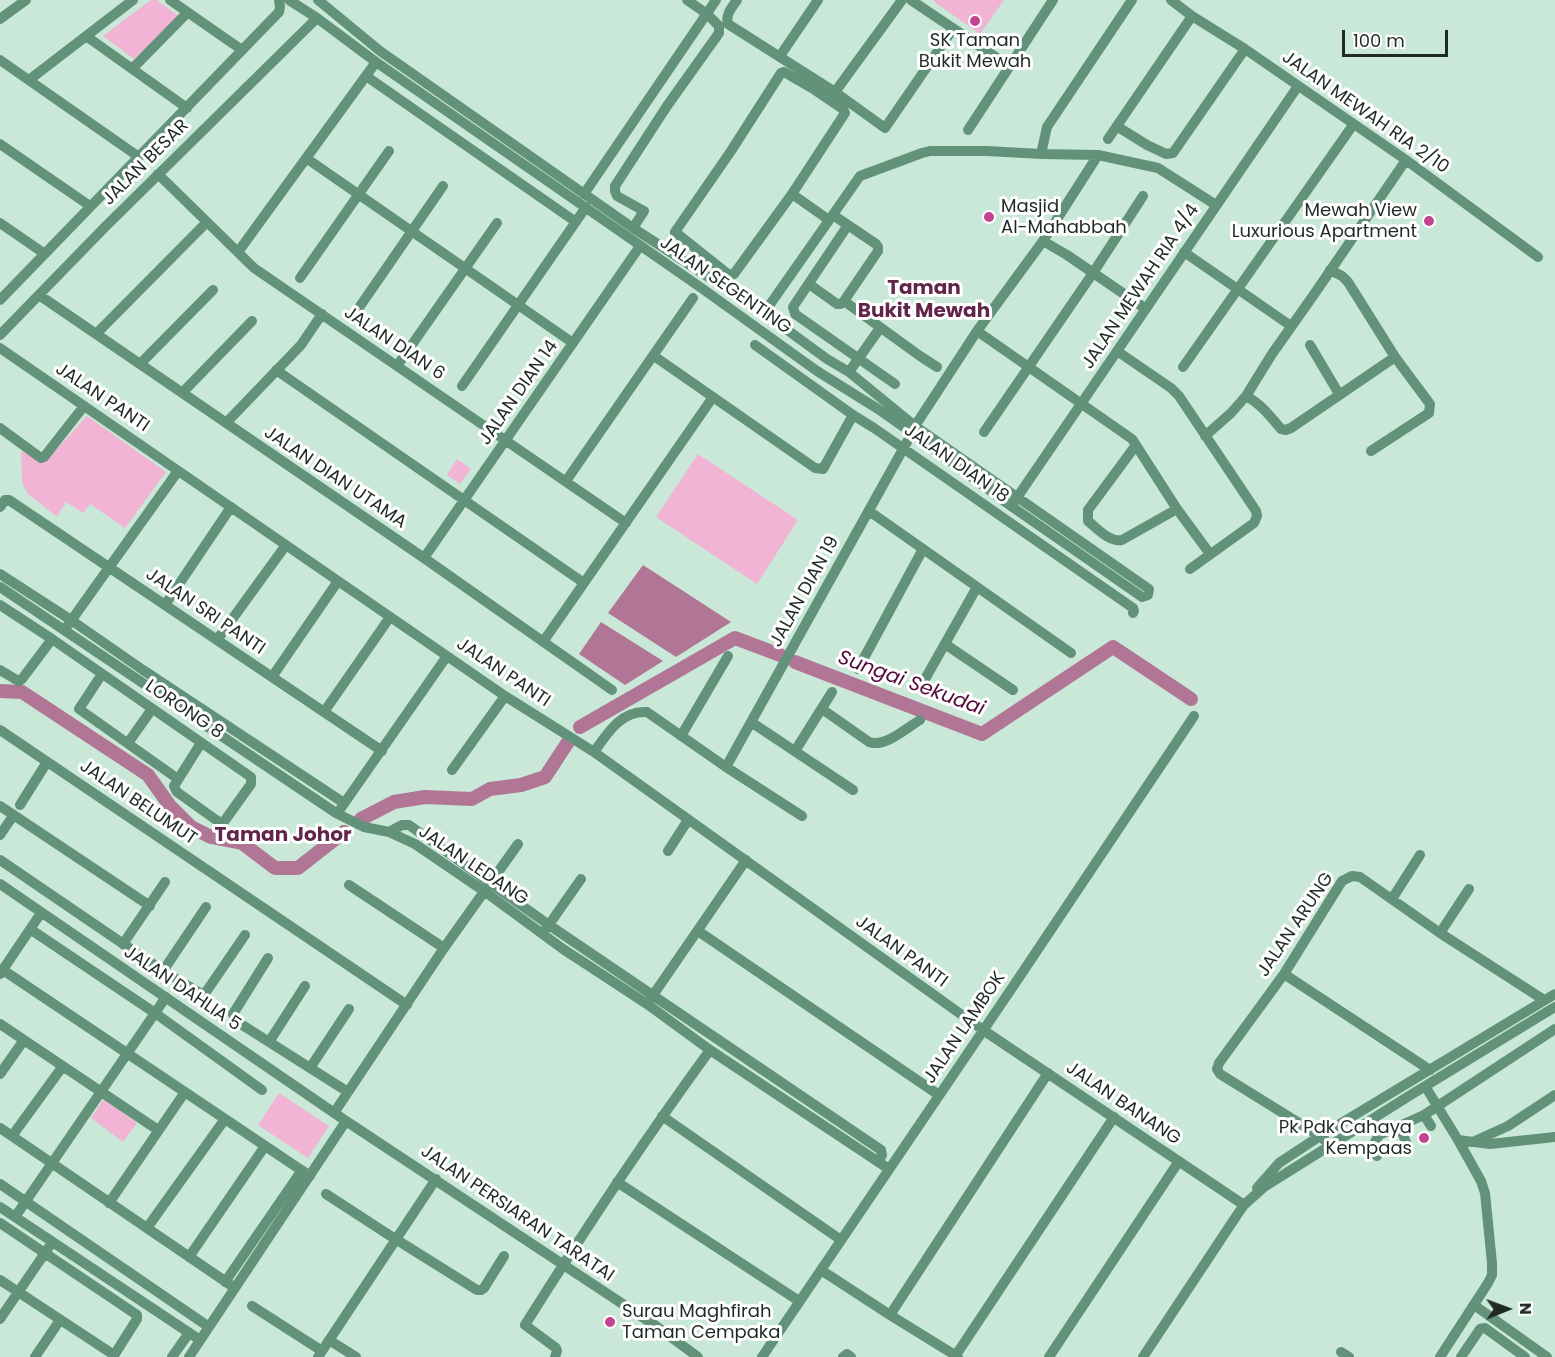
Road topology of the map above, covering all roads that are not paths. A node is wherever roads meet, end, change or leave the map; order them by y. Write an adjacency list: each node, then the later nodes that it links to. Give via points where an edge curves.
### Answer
1 (26, 0): 21 (street)
2 (133, 0): 24 (street)
3 (170, 0): 17 (street)
4 (279, 0): 26 (street, JALAN BESAR, via 279,12)
5 (318, 0): 23 (street, JALAN SEGENTING)
6 (330, 0): 23 (street)
7 (687, 0): 18 (street)
8 (716, 0): 18 (street)
9 (737, 0): 27 (street, via 727,15 728,24)
10 (819, 0): 27 (street)
11 (902, 0): 35 (street)
12 (911, 0): 22 (street)
13 (1053, 0): 30 (street)
14 (1132, 0): 43 (street, via 1047,127)
15 (1171, 0): 19 (street, JALAN MEWAH RIA 2/10)
16 (292, 1): 20 (street, JALAN SEGENTING)
17 (188, 13): 26 (street); 31 (street)
18 (707, 14): 50 (street); 63 (street, via 719,26 719,33 615,186 617,196 644,211)
19 (1192, 16): 25 (street, JALAN MEWAH RIA 2/10); 38 (street)
20 (317, 18): 29 (street, JALAN SEGENTING); 48 (street, JALAN BESAR)
21 (0, 19)
22 (953, 29): 30 (street); 35 (street, via 885,128)
23 (360, 34): 29 (street); 50 (street, JALAN SEGENTING)
24 (86, 36): 31 (street); 33 (street)
25 (1245, 49): 34 (street, JALAN MEWAH RIA 2/10); 38 (street, via 1173,153 1166,154)
26 (242, 50): 36 (street, JALAN BESAR)
27 (780, 56): 35 (street)
28 (0, 60): 33 (street)
29 (376, 62): 32 (street); 56 (street, JALAN SEGENTING)
30 (1009, 66): 39 (street)
31 (132, 69): 36 (street)
32 (366, 76): 46 (street); 59 (street)
33 (28, 80): 45 (street)
34 (1298, 86): 37 (street, JALAN MEWAH RIA 2/10); 54 (street, JALAN MEWAH RIA 4/4)
35 (836, 92)
36 (187, 108): 45 (street, JALAN BESAR)
37 (1353, 125): 47 (street, JALAN MEWAH RIA 2/10); 76 (street)
38 (1118, 127): 40 (street)
39 (968, 130)
40 (1108, 139)
41 (0, 144): 55 (street)
42 (389, 152): 52 (street)
43 (1041, 154): 44 (street); 57 (street, via 922,153 860,176)
44 (1098, 155): 54 (street, via 1158,168); 65 (street, JALAN DIAN 19)
45 (139, 157): 55 (street, JALAN BESAR)
46 (306, 158): 52 (street); 67 (street)
47 (1406, 160): 70 (street, JALAN MEWAH RIA 2/10); 72 (street)
48 (158, 174): 58 (street, JALAN DIAN 6); 78 (street, JALAN BESAR)
49 (443, 186): 64 (street)
50 (584, 194): 63 (street, JALAN SEGENTING)
51 (792, 194): 51 (street, via 845,113 815,90 781,73 675,232 729,275 734,274); 57 (street)
52 (359, 195): 64 (street); 74 (street)
53 (1143, 196): 73 (street)
54 (1216, 205): 68 (street, JALAN MEWAH RIA 4/4)
55 (90, 206): 69 (street, JALAN BESAR)
56 (586, 207): 59 (street); 66 (street, JALAN SEGENTING)
57 (831, 218): 62 (street); 85 (street)
58 (207, 222): 67 (street, JALAN DIAN 6); 91 (street)
59 (576, 222): 82 (street)
60 (0, 223): 69 (street)
61 (497, 223): 71 (street)
62 (848, 225): 75 (street); 81 (street, via 876,244 878,251)
63 (633, 228): 85 (street, JALAN SEGENTING)
64 (412, 231): 71 (street); 84 (street)
65 (1043, 241): 73 (street); 90 (street, JALAN DIAN 19)
66 (640, 246): 94 (street, JALAN DIAN 14); 97 (street, JALAN SEGENTING)
67 (238, 252): 86 (street, JALAN DIAN 6, via 254,268)
68 (1184, 252): 76 (street); 83 (street, JALAN MEWAH RIA 4/4)
69 (45, 254): 80 (street, JALAN BESAR)
70 (1538, 257)
71 (465, 268): 82 (street); 105 (street)
72 (1330, 270): 88 (street); 101 (street, via 1348,282)
73 (1093, 273): 83 (street); 107 (street)
74 (300, 278)
75 (809, 284): 81 (street, via 837,304); 102 (street, via 793,307 795,314)
76 (1237, 289): 88 (street); 108 (street)
77 (213, 290): 104 (street)
78 (39, 295): 91 (street, JALAN DIAN UTAMA); 93 (street, JALAN BESAR)
79 (693, 298): 100 (street)
80 (0, 300)
81 (844, 301): 89 (street)
82 (518, 305): 94 (street); 113 (street)
83 (1146, 309): 99 (street, JALAN MEWAH RIA 4/4)
84 (356, 312)
85 (764, 313): 92 (street, JALAN SEGENTING)
86 (322, 314): 105 (street, JALAN DIAN 6); 109 (street, via 301,345)
87 (252, 321): 114 (street)
88 (1291, 326): 116 (street)
89 (880, 328): 102 (street); 106 (street)
90 (977, 331): 107 (street); 123 (street, JALAN DIAN 19)
91 (96, 334): 104 (street, JALAN DIAN UTAMA)
92 (793, 334): 97 (street, via 796,347); 103 (street, JALAN SEGENTING)
93 (0, 335)
94 (573, 343): 126 (street, JALAN DIAN 14)
95 (755, 345): 120 (street, JALAN DIAN 18)
96 (1310, 345): 115 (street)
97 (782, 347): 111 (street, JALAN SEGENTING)
98 (0, 348): 119 (street, JALAN PANTI)
99 (1117, 351): 118 (street, JALAN MEWAH RIA 4/4); 125 (street, via 1171,388)
100 (654, 356): 117 (street); 131 (street)
101 (1395, 357): 115 (street); 129 (street, via 1430,404 1430,413)
102 (858, 358): 110 (street); 112 (street)
103 (827, 359): 110 (street, JALAN SEGENTING); 111 (street, via 817,361 815,366)
104 (140, 364): 114 (street, JALAN DIAN UTAMA)
105 (397, 366): 126 (street, JALAN DIAN 6)
106 (937, 367)
107 (1028, 367): 118 (street); 124 (street)
108 (1183, 367)
109 (276, 370): 121 (street); 133 (street)
110 (849, 372): 123 (street, JALAN SEGENTING)
111 (821, 374): 123 (street, JALAN SEGENTING)
112 (895, 384)
113 (462, 386)
114 (182, 393): 121 (street, JALAN DIAN UTAMA)
115 (1339, 394): 116 (street, via 1286,430)
116 (1246, 396): 125 (street)
117 (713, 397): 120 (street, via 819,470); 139 (street)
118 (1081, 404): 127 (street); 132 (street, JALAN MEWAH RIA 4/4)
119 (84, 406): 122 (street, via 41,458); 130 (street, JALAN PANTI)
120 (853, 415): 128 (street, JALAN DIAN 18)
121 (226, 423): 143 (street, JALAN DIAN UTAMA)
122 (0, 428)
123 (914, 429): 128 (street, JALAN DIAN 19); 132 (street, JALAN SEGENTING); 135 (street, JALAN SEGENTING)
124 (984, 432)
125 (1205, 436): 142 (street, via 1257,516 1254,523)
126 (506, 440): 131 (street, JALAN DIAN 6); 133 (street, JALAN DIAN 14)
127 (1136, 445): 137 (street); 137 (street, via 1088,510 1088,521 1117,541)
128 (904, 449): 138 (street, JALAN DIAN 19); 153 (street, JALAN DIAN 18, via 1133,608)
129 (1371, 451)
130 (178, 471): 136 (street, JALAN PANTI); 144 (street)
131 (566, 481): 139 (street, JALAN DIAN 6)
132 (1018, 496): 135 (street, JALAN MEWAH RIA 4/4); 135 (street, JALAN SEGENTING, via 1146,593)
133 (465, 500): 143 (street, JALAN DIAN 14); 148 (street)
134 (5, 504): 144 (street, JALAN SRI PANTI)
135 (1011, 506)
136 (231, 507): 140 (street, JALAN PANTI); 152 (street)
137 (1177, 508): 142 (street)
138 (869, 511): 141 (street); 180 (street, JALAN DIAN 19)
139 (626, 523): 148 (street)
140 (286, 545): 147 (street, JALAN PANTI); 158 (street)
141 (923, 549): 150 (street); 164 (street)
142 (1210, 554): 145 (street)
143 (424, 558): 159 (street, JALAN DIAN UTAMA)
144 (109, 567): 152 (street, JALAN SRI PANTI); 155 (street)
145 (1190, 569)
146 (0, 574): 155 (street)
147 (338, 580): 154 (street, JALAN PANTI); 167 (street)
148 (584, 583): 159 (street)
149 (0, 587): 156 (street, JALAN LEDANG)
150 (977, 587): 160 (street); 161 (street)
151 (0, 605): 157 (street, LORONG 8)
152 (165, 605): 158 (street, JALAN SRI PANTI)
153 (1133, 613)
154 (390, 617): 162 (street, JALAN PANTI); 176 (street)
155 (72, 620): 156 (street); 175 (street)
156 (64, 630): 179 (street, JALAN LEDANG)
157 (52, 639): 165 (street, via 19,681); 166 (street, LORONG 8)
158 (217, 640): 167 (street, JALAN SRI PANTI)
159 (543, 642): 169 (street, JALAN DIAN UTAMA)
160 (945, 644): 168 (street); 170 (street)
161 (1071, 653)
162 (447, 656): 172 (street, JALAN PANTI); 185 (street)
163 (728, 656): 182 (street)
164 (858, 669)
165 (0, 670)
166 (102, 674): 173 (street, LORONG 8); 183 (street, via 79,708)
167 (272, 677): 176 (street, JALAN SRI PANTI)
168 (920, 688)
169 (612, 690)
170 (1013, 690)
171 (832, 692): 174 (street)
172 (505, 696): 187 (street, JALAN PANTI); 190 (street)
173 (152, 709): 183 (street); 184 (street, LORONG 8)
174 (822, 709): 178 (street, via 875,744); 186 (street)
175 (207, 712): 179 (street); 193 (street)
176 (324, 712): 185 (street, JALAN SRI PANTI)
177 (1194, 716): 238 (street, JALAN LAMBOK)
178 (920, 720)
179 (200, 722): 196 (street, JALAN LEDANG)
180 (751, 722): 186 (street); 189 (street, JALAN DIAN 19)
181 (0, 730): 188 (street, JALAN BELUMUT)
182 (681, 736): 187 (street, via 640,711 615,723); 189 (street)
183 (128, 743): 191 (street)
184 (201, 743): 191 (street); 191 (street, LORONG 8, via 251,777 251,784 221,823 177,792)
185 (382, 751): 193 (street)
186 (795, 751): 192 (street)
187 (594, 752): 199 (street, JALAN PANTI)
188 (47, 762): 194 (street); 232 (street, JALAN BELUMUT)
189 (726, 767): 198 (street)
190 (452, 770)
191 (176, 782)
192 (853, 790)
193 (344, 803): 196 (street)
194 (20, 805)
195 (0, 806): 197 (street)
196 (336, 813): 210 (street, JALAN LEDANG, via 415,844)
197 (13, 816): 200 (street); 213 (street)
198 (802, 816)
199 (688, 820): 202 (street); 205 (street, JALAN PANTI)
200 (0, 835)
201 (518, 844): 210 (street)
202 (668, 851)
203 (1420, 855): 212 (street)
204 (0, 860): 221 (street, JALAN DAHLIA 5)
205 (746, 860): 218 (street); 238 (street, JALAN PANTI)
206 (581, 879): 217 (street)
207 (165, 882): 213 (street)
208 (0, 884): 215 (street, JALAN DAHLIA 5)
209 (349, 885): 222 (street)
210 (487, 888): 217 (street, JALAN LEDANG); 222 (street)
211 (1469, 889): 219 (street)
212 (1392, 899): 219 (street, JALAN ARUNG); 226 (street, JALAN ARUNG, via 1360,877 1342,880)
213 (150, 906): 221 (street)
214 (206, 907): 224 (street)
215 (41, 913): 216 (street); 229 (street, JALAN DAHLIA 5)
216 (30, 928): 225 (street); 235 (street)
217 (546, 930): 230 (street, JALAN LEDANG)
218 (698, 931): 230 (street); 253 (street)
219 (1440, 933): 231 (street, JALAN ARUNG)
220 (245, 935): 224 (street, JALAN DAHLIA 5, via 206,992 197,992)
221 (123, 944): 224 (street, JALAN DAHLIA 5)
222 (444, 948): 232 (street)
223 (268, 958): 240 (street, via 233,1014 236,1021)
224 (163, 971)
225 (1, 972): 242 (street)
226 (1284, 974): 245 (street); 268 (street, JALAN ARUNG, via 1217,1069)
227 (305, 986): 240 (street)
228 (1555, 994): 231 (street)
229 (165, 997): 235 (street); 256 (street, JALAN DAHLIA 5)
230 (650, 1000): 241 (street, JALAN LEDANG); 278 (street, via 881,1150)
231 (1544, 1000): 245 (street)
232 (407, 1005): 252 (street)
233 (1555, 1007): 248 (street)
234 (349, 1009): 244 (street)
235 (155, 1013): 242 (street); 249 (street)
236 (0, 1023): 239 (street)
237 (1555, 1029): 255 (street)
238 (982, 1030): 246 (street, JALAN BANANG); 253 (street, JALAN LAMBOK)
239 (24, 1040): 243 (street); 247 (street)
240 (270, 1042): 244 (street)
241 (710, 1050): 258 (street); 278 (street, JALAN LEDANG)
242 (127, 1053): 250 (street); 251 (street)
243 (63, 1066): 250 (street); 267 (street)
244 (310, 1068): 252 (street)
245 (1430, 1070): 268 (street)
246 (1048, 1073): 259 (street, JALAN BANANG); 307 (street)
247 (0, 1074)
248 (1425, 1086): 255 (street); 274 (street)
249 (262, 1090)
250 (101, 1092): 266 (street); 279 (street)
251 (185, 1092): 260 (street); 266 (street)
252 (348, 1092): 256 (street)
253 (939, 1095): 280 (street, JALAN LAMBOK)
254 (1555, 1095): 264 (street)
255 (1437, 1107): 257 (street); 270 (street)
256 (334, 1113): 261 (street, JALAN DAHLIA 5)
257 (1424, 1115): 262 (street); 263 (street)
258 (662, 1116): 283 (street); 294 (street)
259 (1114, 1117): 277 (street, JALAN BANANG); 317 (street)
260 (225, 1119): 273 (street); 292 (street)
261 (346, 1121): 281 (street); 282 (street, JALAN PERSIARAN TARATAI)
262 (1400, 1126): 275 (street); 276 (street, via 1379,1135 1375,1142)
263 (1431, 1126)
264 (1508, 1126): 271 (street); 272 (street)
265 (0, 1128): 267 (street)
266 (158, 1130): 287 (street)
267 (12, 1136): 279 (street)
268 (1320, 1136): 274 (street, JALAN ARUNG); 288 (street, via 1279,1163)
269 (1555, 1137): 272 (street)
270 (1458, 1140): 271 (street); 305 (street, via 1485,1193 1492,1263 1492,1275)
271 (1474, 1141): 272 (street)
272 (1513, 1142)
273 (265, 1146): 281 (street); 298 (street)
274 (1331, 1146): 288 (street, via 1272,1182)
275 (1409, 1151)
276 (1377, 1156)
277 (1179, 1161): 288 (street, JALAN BANANG); 327 (street)
278 (878, 1162): 280 (street, JALAN LEDANG)
279 (51, 1164): 286 (street); 287 (street)
280 (889, 1169): 294 (street, JALAN LAMBOK)
281 (306, 1173): 302 (street)
282 (436, 1179): 293 (street); 299 (street, JALAN PERSIARAN TARATAI)
283 (617, 1182): 299 (street); 304 (street)
284 (0, 1184): 286 (street)
285 (326, 1194): 293 (street)
286 (25, 1201): 290 (street); 310 (street)
287 (109, 1203): 292 (street)
288 (1244, 1205): 328 (street)
289 (0, 1207): 290 (street)
290 (15, 1217): 295 (street)
291 (0, 1223): 296 (street)
292 (147, 1228): 298 (street)
293 (396, 1239): 297 (street, via 477,1290 484,1288); 313 (street)
294 (841, 1240): 300 (street, JALAN LAMBOK)
295 (53, 1242): 296 (street); 311 (street)
296 (45, 1253): 303 (street); 316 (street, via 137,1315)
297 (504, 1256)
298 (189, 1257): 302 (street)
299 (563, 1264): 322 (street, via 525,1325 556,1348); 323 (street, JALAN PERSIARAN TARATAI)
300 (821, 1270): 304 (street, JALAN LAMBOK); 307 (street)
301 (0, 1280): 303 (street)
302 (230, 1285): 310 (street)
303 (18, 1292): 308 (street); 309 (street)
304 (800, 1301): 324 (street, JALAN LAMBOK)
305 (1474, 1305): 314 (street); 329 (street)
306 (252, 1306): 315 (street)
307 (890, 1315): 317 (street)
308 (0, 1319)
309 (60, 1320): 316 (street); 318 (street)
310 (209, 1327): 312 (street)
311 (189, 1332): 312 (street); 319 (street)
312 (200, 1340): 320 (street)
313 (329, 1340): 315 (street); 321 (street)
314 (1533, 1353): 332 (street)
315 (320, 1354)
316 (114, 1356)
317 (957, 1356)
318 (35, 1357)
319 (172, 1357)
320 (189, 1357)
321 (356, 1357)
322 (555, 1357)
323 (698, 1357)
324 (762, 1357)
325 (843, 1357): 326 (street)
326 (851, 1357)
327 (1049, 1357)
328 (1143, 1357)
329 (1440, 1357)
330 (1461, 1357): 331 (street, via 1480,1329 1485,1328)
331 (1525, 1357)
332 (1547, 1357)

